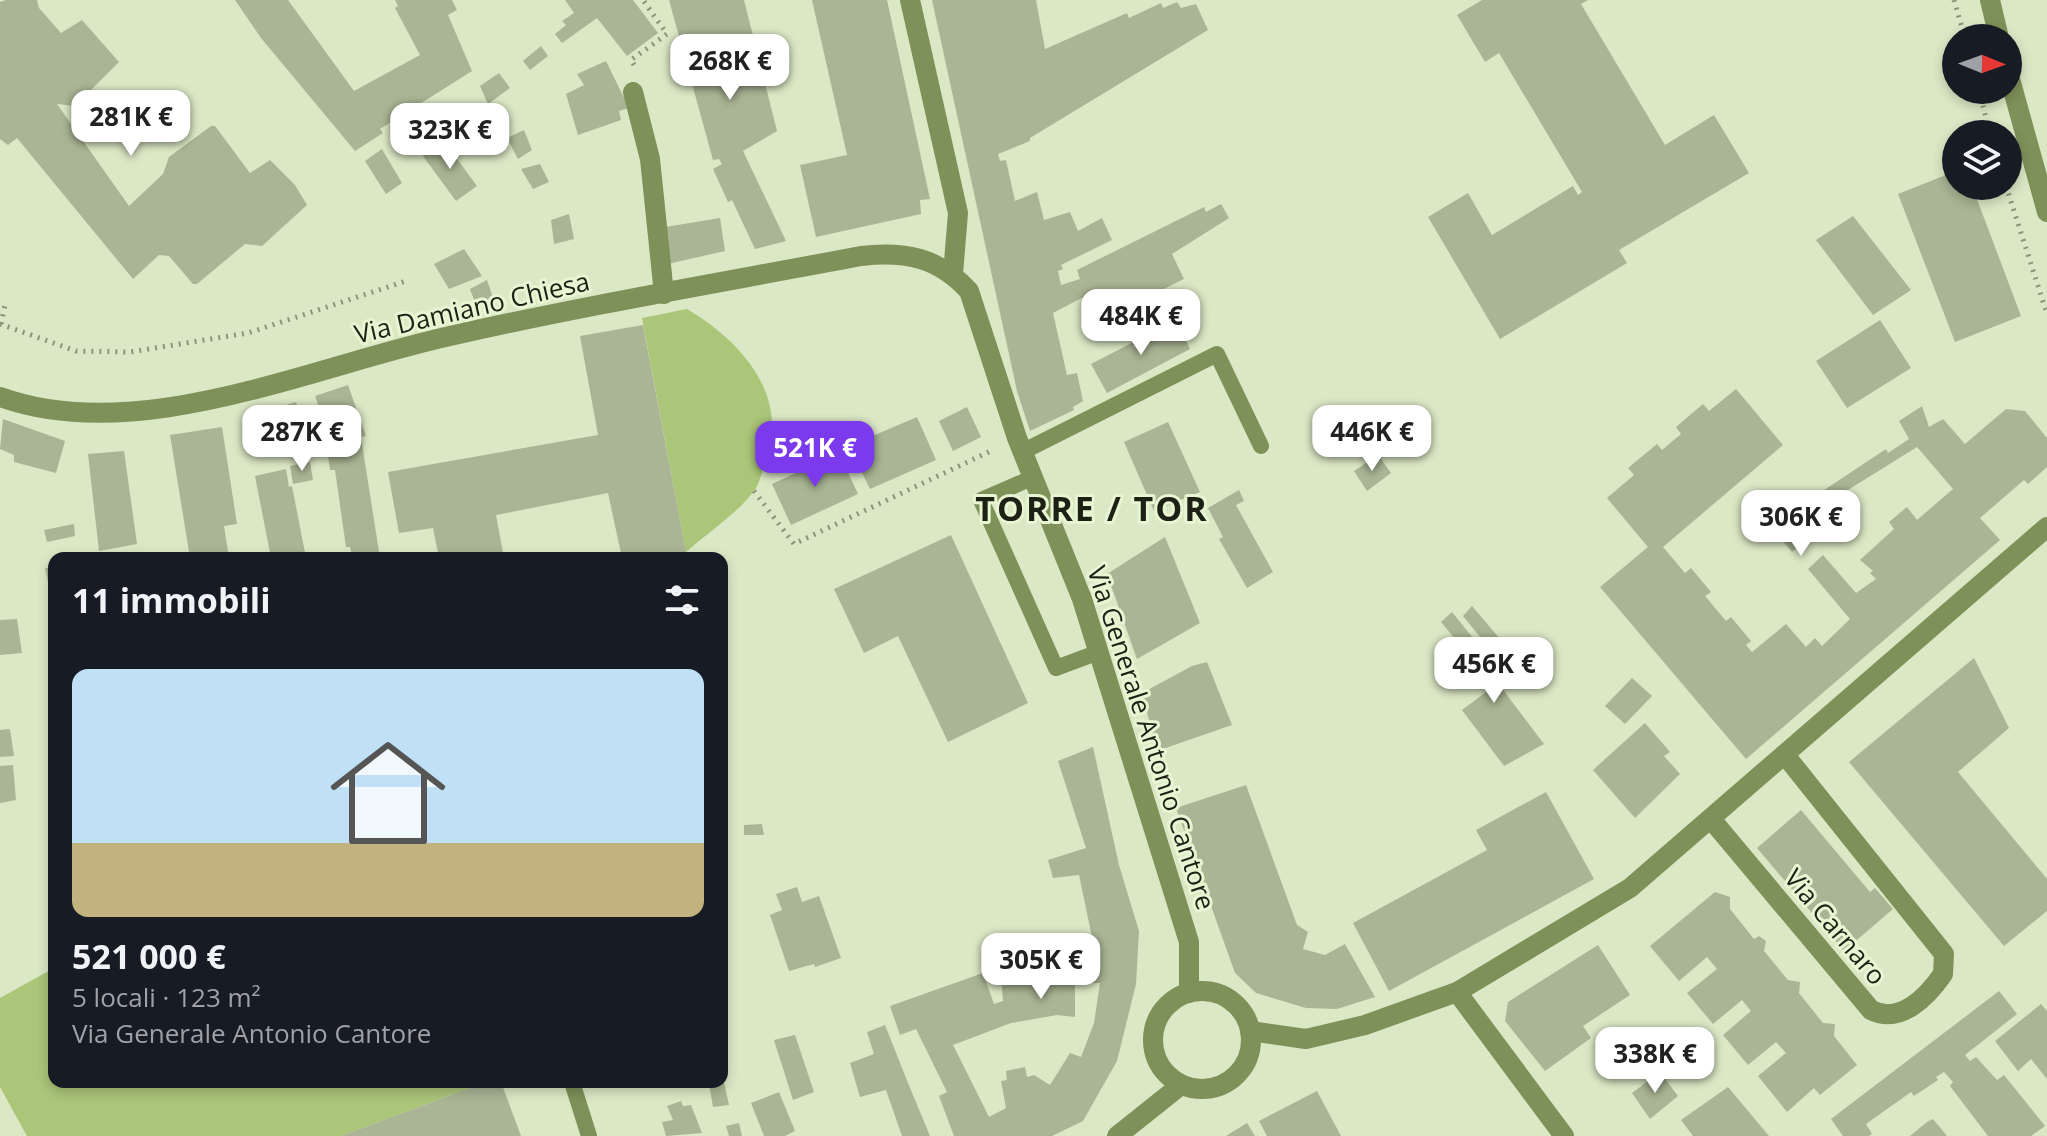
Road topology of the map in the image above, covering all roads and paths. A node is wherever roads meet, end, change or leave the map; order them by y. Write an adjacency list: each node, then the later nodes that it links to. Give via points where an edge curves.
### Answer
1 (643, 0): 7 (path, via 667,34 631,60 647,85)
2 (910, 0): 11 (street, via 958,213)
3 (1954, 0): 5 (path)
4 (1990, 0): 6 (street)
5 (1961, 24)
6 (1996, 24)
7 (633, 92): 13 (street, via 650,159)
8 (2017, 104): 10 (street)
9 (2010, 200): 15 (path)
10 (2047, 212)
11 (953, 274): 13 (street, Via Damiano Chiesa, via 935,262 887,253); 18 (street, Via Generale Antonio Cantore, via 969,291 978,312)
12 (409, 280): 16 (path, via 248,333 130,352 76,351)
13 (664, 294): 17 (street, Via Damiano Chiesa, via 449,336 140,412 80,414)
14 (5, 305): 16 (path)
15 (2047, 314)
16 (0, 324)
17 (0, 397)
18 (1020, 445): 19 (lane, via 1217,354); 20 (street, Via Generale Antonio Cantore); 21 (path, via 794,544)
19 (1261, 446)
20 (1032, 478): 23 (street, Via Generale Antonio Cantore); 23 (lane, via 981,500 1056,668)
21 (754, 491)
22 (2047, 527): 24 (street)
23 (1099, 652): 27 (street, Via Generale Antonio Cantore, via 1189,942)
24 (1785, 755): 25 (street); 25 (street, Via Carnaro, via 1944,954 1938,982 1903,1012 1888,1016 1871,1010)
25 (1711, 819): 26 (street, via 1630,888)
26 (1457, 992): 28 (street, via 1365,1025 1306,1039); 33 (street)
27 (1189, 993): 28 (street, via 1209,991 1228,998); 29 (street, via 1165,1009 1153,1036 1160,1064)
28 (1250, 1031): 29 (street, via 1248,1057 1232,1079 1216,1088)
29 (1181, 1085): 32 (street)
30 (574, 1088): 31 (lane)
31 (589, 1136)
32 (1117, 1136)
33 (1564, 1136)

